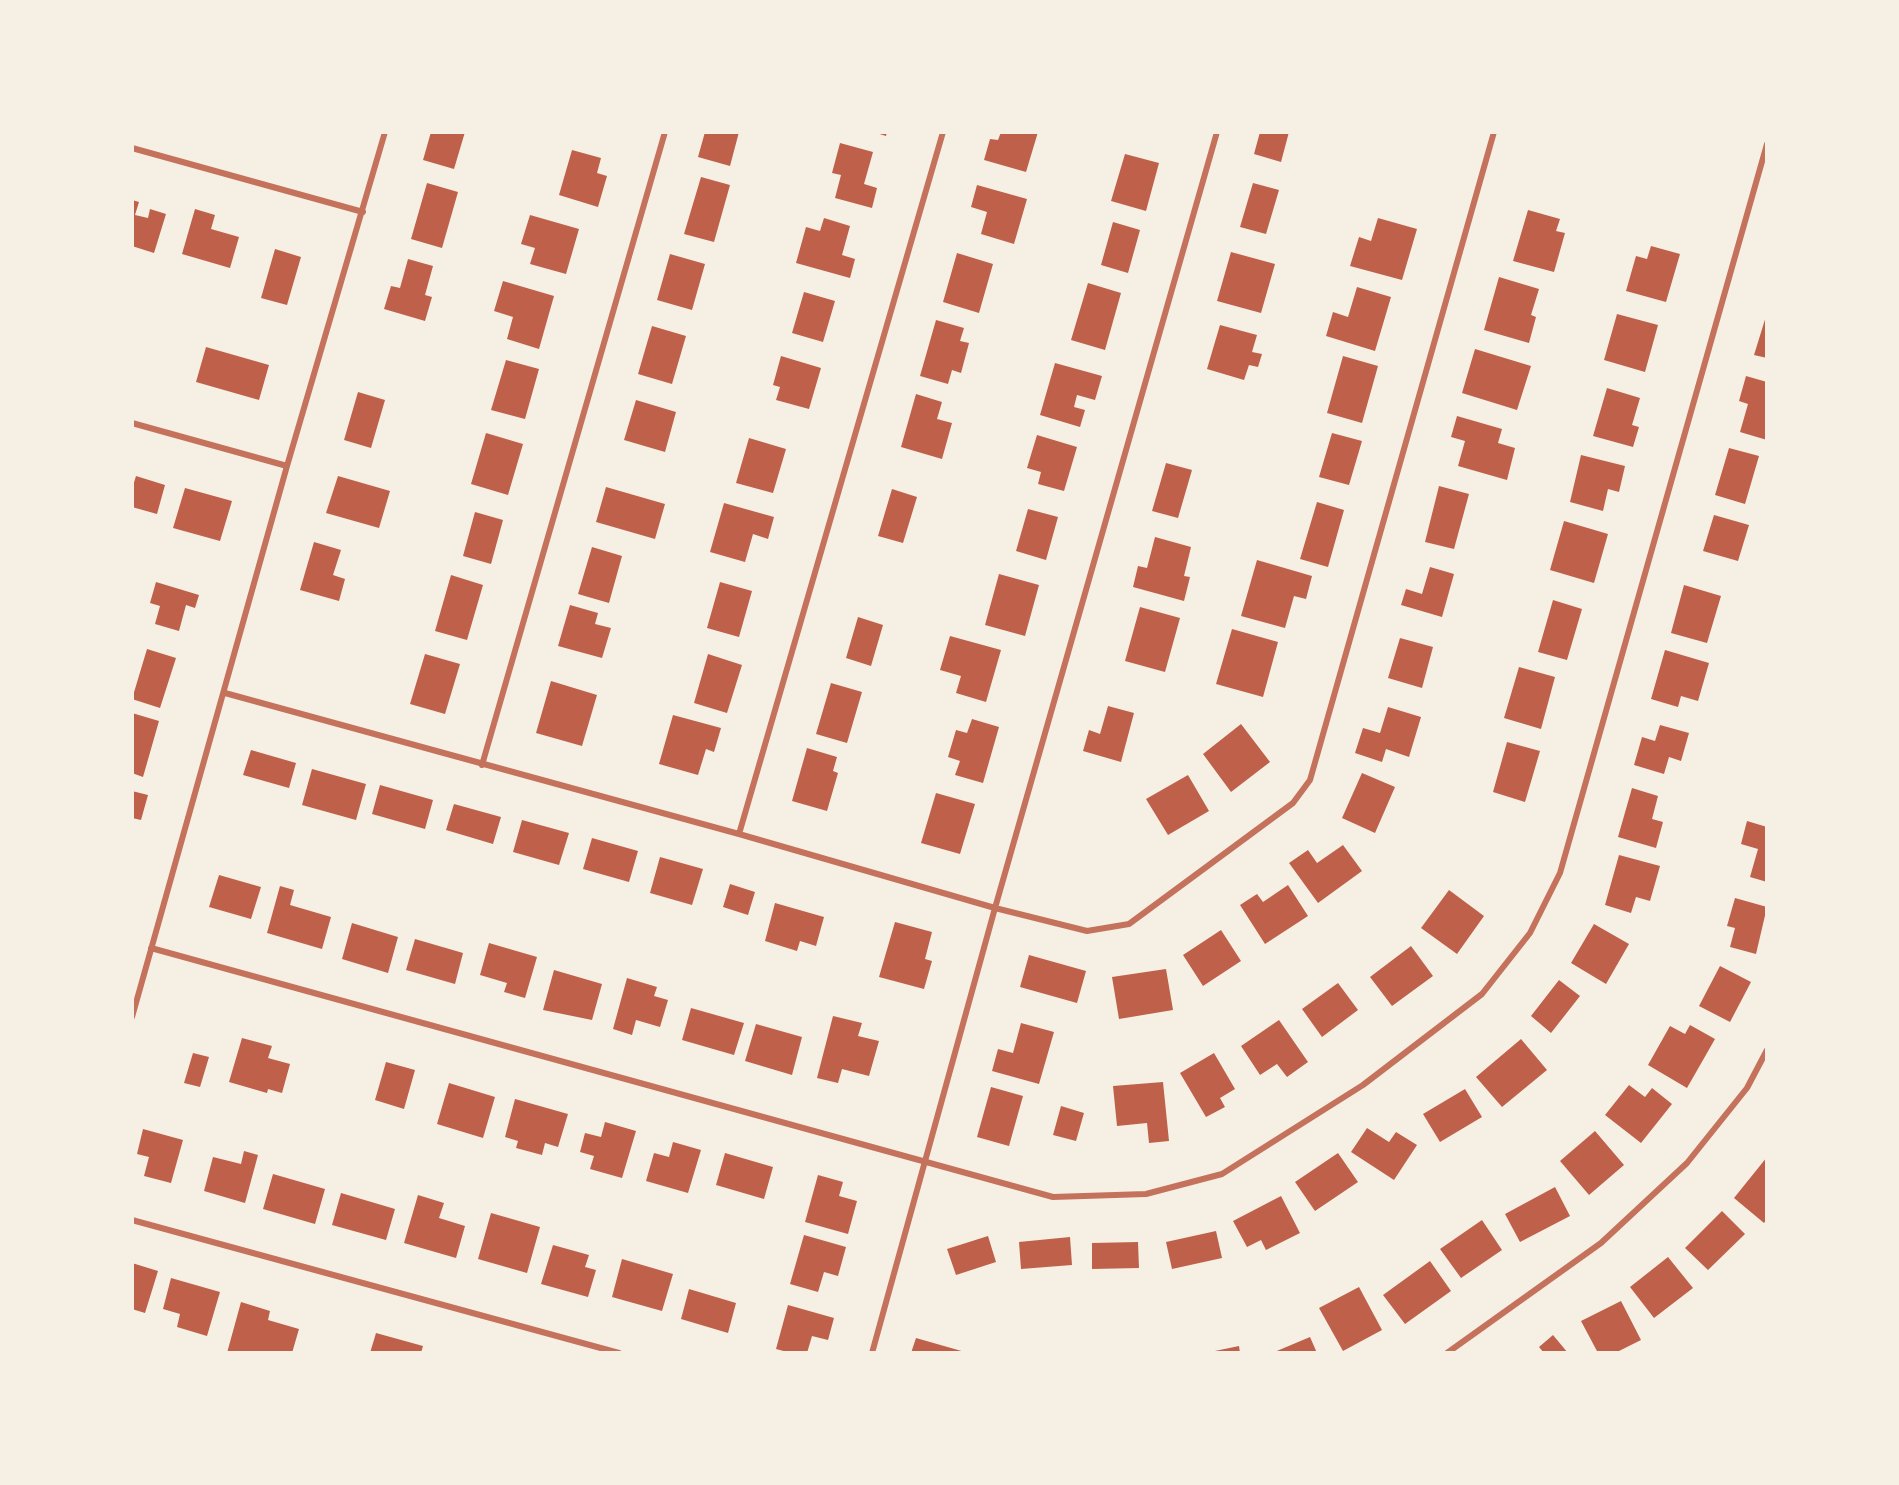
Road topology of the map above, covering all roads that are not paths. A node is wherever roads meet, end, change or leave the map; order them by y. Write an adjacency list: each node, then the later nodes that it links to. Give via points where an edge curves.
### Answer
1 (386, 132): 8 (street)
2 (665, 132): 12 (street)
3 (943, 132): 13 (street)
4 (1217, 132): 14 (street)
5 (1494, 132): 14 (street, via 1310,780 1293,803 1129,924 1087,931)
6 (1767, 144): 18 (street, via 1560,873 1530,933 1482,994 1363,1085 1222,1174 1146,1194 1053,1197)
7 (132, 148): 8 (street)
8 (363, 212): 10 (street)
9 (132, 423): 10 (street)
10 (288, 466): 11 (street)
11 (225, 693): 12 (street); 15 (street)
12 (482, 765): 13 (street)
13 (739, 834): 14 (street)
14 (995, 908): 18 (street)
15 (151, 948): 16 (street); 18 (street)
16 (132, 1017)
17 (1767, 1050): 22 (street, via 1747,1088 1687,1163 1601,1243)
18 (925, 1163): 21 (street)
19 (132, 1220): 20 (street)
20 (619, 1353)
21 (872, 1353)
22 (1447, 1353)

